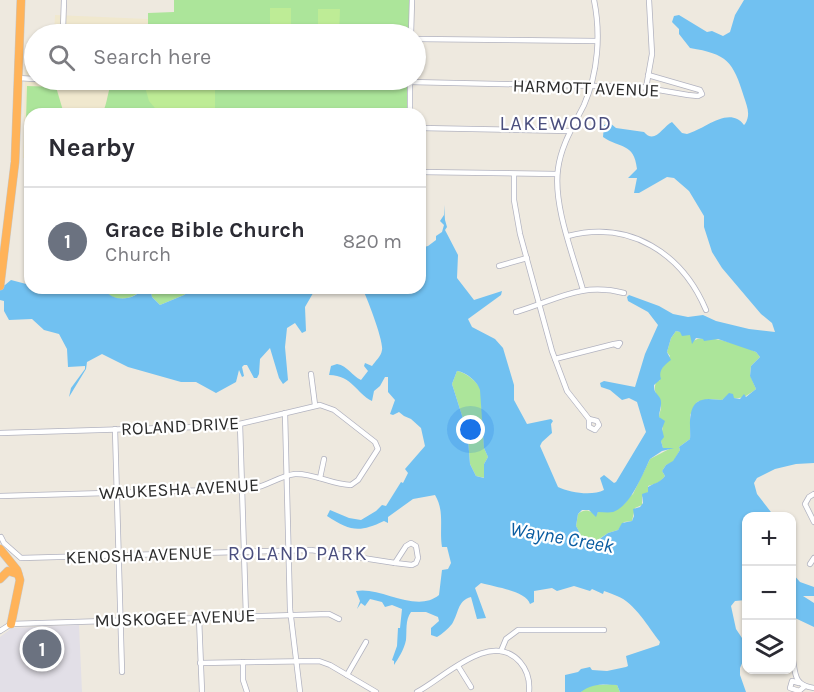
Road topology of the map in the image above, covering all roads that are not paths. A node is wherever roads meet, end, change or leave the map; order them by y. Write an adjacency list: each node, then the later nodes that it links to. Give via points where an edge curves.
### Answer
1 (21, 0): 11 (highway)
2 (64, 0): 6 (street)
3 (412, 0): 7 (street)
4 (594, 0): 9 (street)
5 (649, 0): 10 (street, via 652,54)
6 (63, 24)
7 (411, 24)
8 (426, 39): 9 (street)
9 (597, 41): 14 (street)
10 (648, 75): 15 (street); 15 (street, HARMOTT AVENUE, via 700,90 702,94)
11 (18, 78): 12 (street); 26 (highway, via 15,162)
12 (24, 78)
13 (426, 82): 14 (street, HARMOTT AVENUE)
14 (590, 87): 15 (street, HARMOTT AVENUE); 19 (street)
15 (646, 88)
16 (410, 90): 17 (street)
17 (410, 108)
18 (426, 128): 19 (street)
19 (570, 131): 22 (street)
20 (426, 172): 21 (street)
21 (514, 174): 22 (street); 24 (street, via 515,207)
22 (557, 174): 23 (street, via 558,202)
23 (568, 236): 27 (street); 30 (street, via 604,232 652,245 686,276)
24 (526, 258): 25 (street); 29 (street)
25 (499, 266)
26 (0, 285)
27 (583, 290): 28 (street, via 600,288); 29 (street)
28 (624, 293)
29 (539, 304): 31 (street); 33 (street)
30 (706, 310)
31 (516, 312)
32 (614, 344): 33 (street)
33 (555, 359): 37 (street, via 567,390)
34 (311, 374): 35 (street)
35 (315, 405): 36 (street, ROLAND DRIVE); 43 (street, WAUKESHA AVENUE, via 334,410 375,442 378,449 355,483 347,485)
36 (285, 413): 38 (street, ROLAND DRIVE); 42 (street)
37 (589, 419)
38 (240, 424): 39 (street, ROLAND DRIVE); 44 (street)
39 (115, 429): 40 (street, ROLAND DRIVE); 45 (street)
40 (0, 433)
41 (324, 459): 43 (street)
42 (286, 476): 43 (street, WAUKESHA AVENUE); 44 (street, WAUKESHA AVENUE, via 265,486); 51 (street)
43 (320, 478)
44 (242, 489): 45 (street, WAUKESHA AVENUE); 52 (street)
45 (117, 492): 47 (street, WAUKESHA AVENUE); 53 (street)
46 (814, 494): 48 (street, via 805,504)
47 (0, 496)
48 (814, 522)
49 (1, 537): 53 (street, KENOSHA AVENUE, via 21,558)
50 (0, 549): 57 (highway)
51 (289, 551): 52 (street, KENOSHA AVENUE); 55 (street, KENOSHA AVENUE, via 319,551); 59 (street)
52 (244, 552): 53 (street, KENOSHA AVENUE); 60 (street)
53 (118, 555): 63 (street)
54 (814, 558): 56 (street)
55 (394, 562): 55 (street, KENOSHA AVENUE, via 408,543 416,545 416,563)
56 (810, 564)
57 (19, 576): 58 (highway, via 8,571); 64 (highway)
58 (0, 579)
59 (291, 615): 60 (street, MUSKOGEE AVENUE); 62 (street, MUSKOGEE AVENUE, via 329,614); 69 (street)
60 (246, 616): 61 (street, MUSKOGEE AVENUE)
61 (199, 618): 63 (street, MUSKOGEE AVENUE); 71 (street)
62 (339, 619)
63 (120, 620): 64 (street, MUSKOGEE AVENUE); 73 (street)
64 (11, 624): 66 (street)
65 (604, 630): 68 (street, via 518,630 506,639)
66 (0, 631)
67 (366, 642): 75 (street)
68 (501, 651): 72 (street, via 485,652); 86 (street, via 523,666)
69 (296, 660): 70 (street); 75 (street, via 319,661); 83 (street)
70 (243, 662): 71 (street); 82 (street)
71 (200, 663): 81 (street)
72 (458, 666): 78 (street); 85 (street)
73 (122, 672)
74 (795, 674): 76 (street)
75 (347, 675): 80 (street)
76 (799, 683): 77 (street); 77 (street, via 792,681 790,688 799,691)
77 (805, 686): 79 (street); 87 (street)
78 (471, 687)
79 (814, 688)
80 (366, 690): 84 (street)
81 (202, 692)
82 (247, 692)
83 (300, 692)
84 (376, 692)
85 (417, 692)
86 (529, 692)
87 (801, 692)

